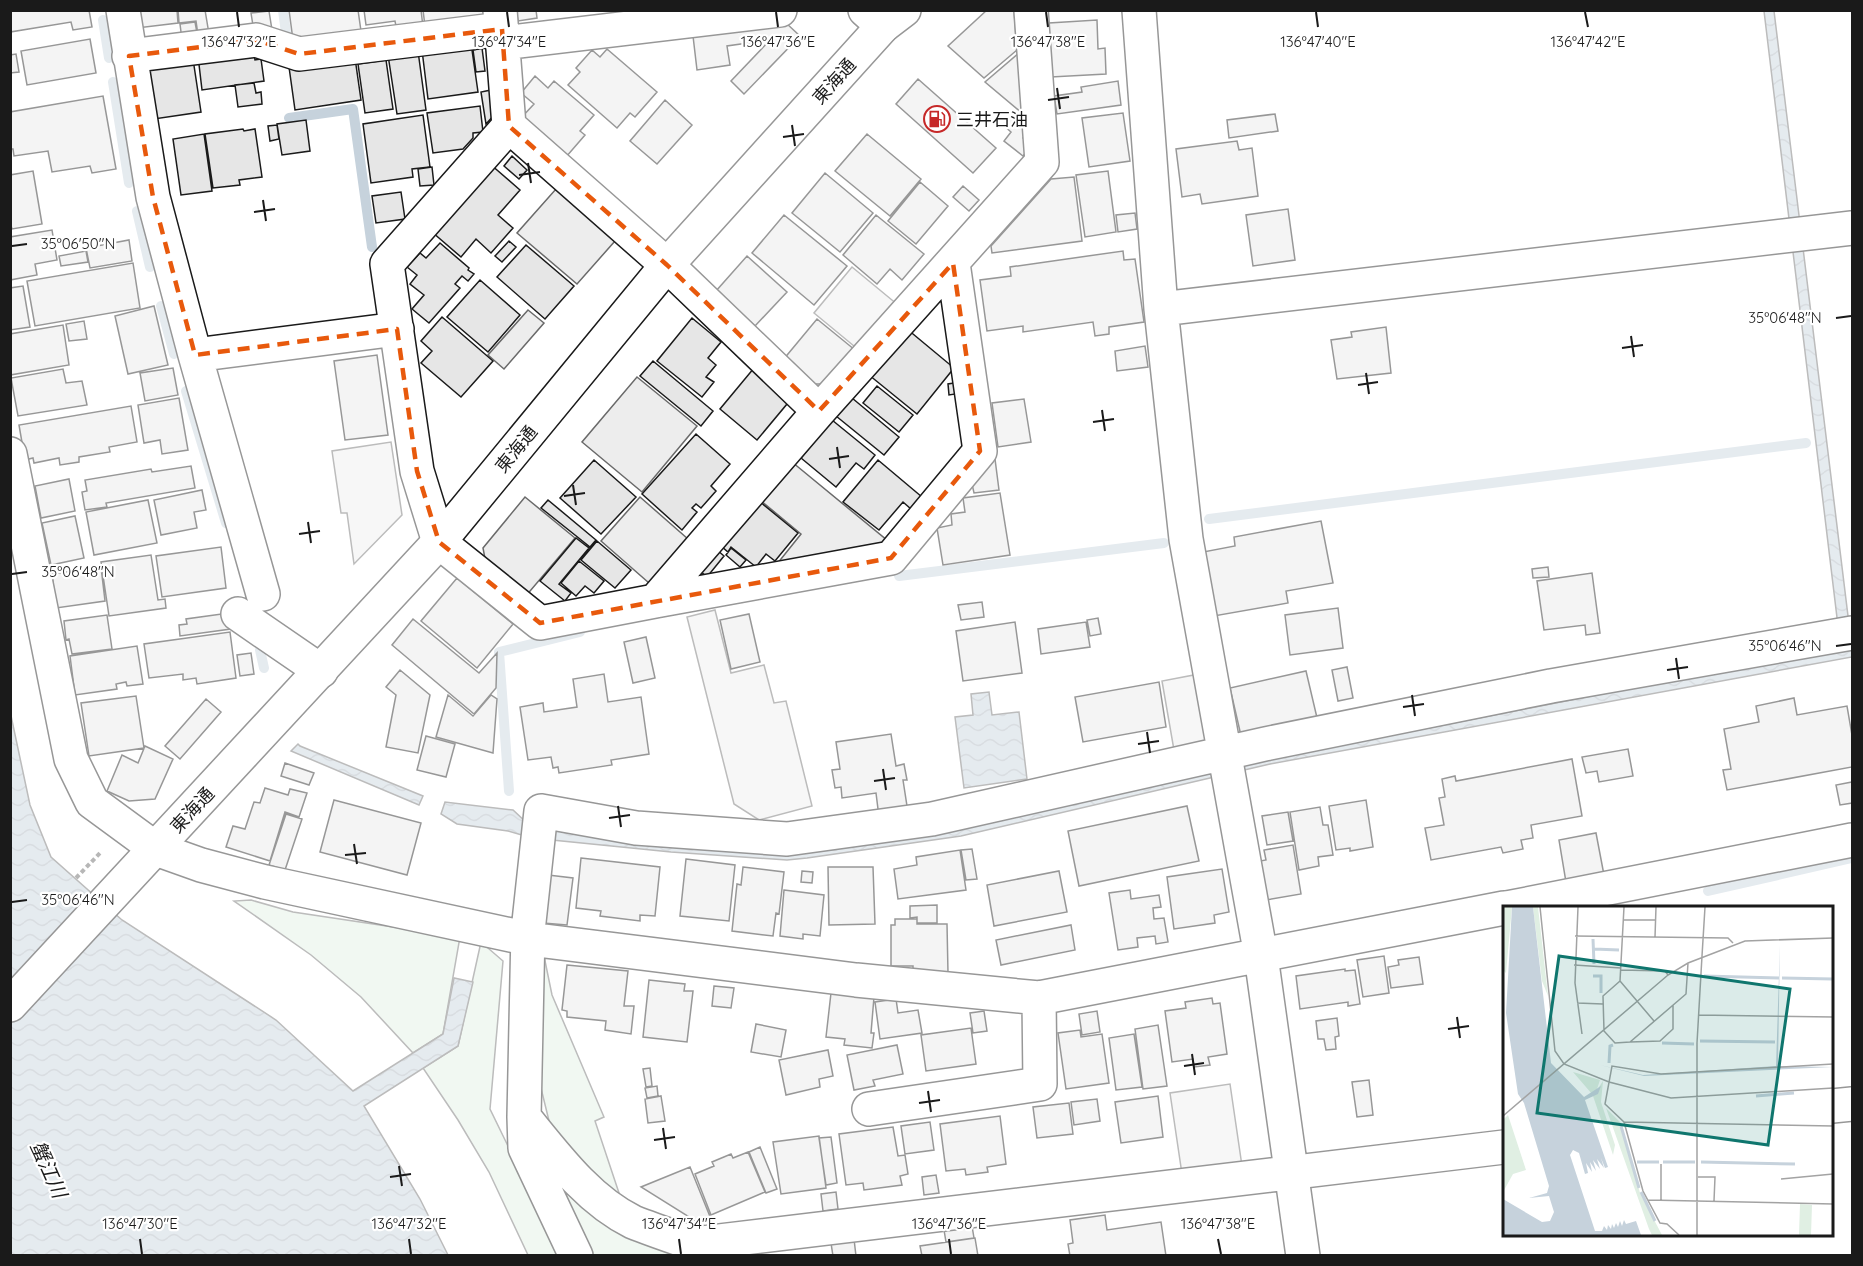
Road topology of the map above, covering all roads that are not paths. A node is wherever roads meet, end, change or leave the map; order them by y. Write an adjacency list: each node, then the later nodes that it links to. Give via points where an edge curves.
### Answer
1 (123, 10): 7 (street)
2 (780, 10): 6 (street)
3 (1031, 10): 10 (street, via 1042,162)
4 (1139, 10): 12 (street)
5 (884, 16): 11 (street, 東海通)
6 (502, 27): 7 (street, via 299,54 256,40); 8 (street)
7 (129, 56): 14 (street, via 153,197)
8 (509, 126): 11 (street); 13 (street, via 387,264)
9 (1852, 228): 12 (street)
10 (953, 263): 15 (street); 19 (street, via 980,451 891,558)
11 (667, 265): 15 (street); 17 (street, 東海通)
12 (1161, 309): 23 (street, via 1186,539)
13 (397, 329): 14 (street); 17 (street, via 417,471)
14 (195, 355): 18 (street)
15 (819, 411): 19 (street)
16 (10, 454): 25 (street, via 71,759 92,802)
17 (439, 542): 19 (street, via 540,623); 22 (street, 東海通)
18 (263, 594)
19 (656, 601)
20 (238, 614): 22 (street)
21 (1842, 635): 23 (street, via 1551,686)
22 (321, 671): 25 (street, 東海通)
23 (1225, 754): 28 (street, via 932,819 787,839 636,828 541,811); 29 (street)
24 (1852, 840): 26 (street)
25 (156, 849): 28 (street, via 201,866 265,882); 31 (street, 東海通)
26 (1516, 906)
27 (1503, 909): 29 (street)
28 (529, 939): 30 (street, via 856,980); 35 (street)
29 (1261, 956): 30 (street); 37 (street)
30 (1040, 998): 34 (street, via 1040,1084)
31 (10, 1005)
32 (1852, 1104): 33 (street)
33 (1833, 1106)
34 (869, 1109)
35 (524, 1117): 38 (street, via 600,1199 632,1221); 39 (street, via 525,1148)
36 (1503, 1147): 37 (street)
37 (1293, 1173): 38 (street); 40 (street)
38 (694, 1250)
39 (576, 1256)
40 (1304, 1256)

